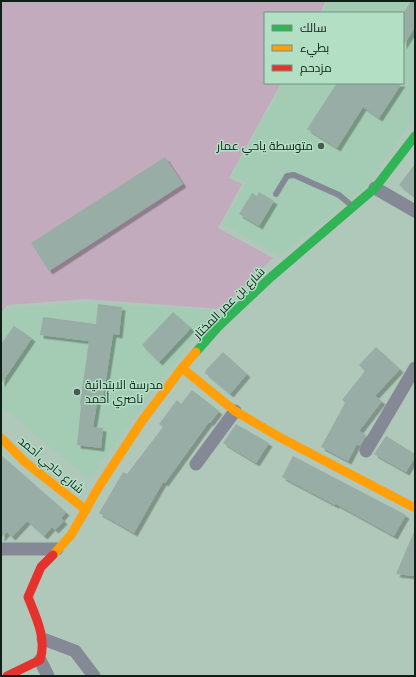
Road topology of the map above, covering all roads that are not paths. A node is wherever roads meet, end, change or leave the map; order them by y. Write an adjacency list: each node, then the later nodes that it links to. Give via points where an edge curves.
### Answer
1 (415, 136): 2 (street, شارع بن عمر المختار)
2 (375, 188): 4 (street, شارع بن عمر المختار); 5 (street)
3 (276, 194): 4 (lane, via 287,176 294,175 338,195)
4 (352, 206): 6 (street, شارع بن عمر المختار, via 219,326)
5 (415, 211)
6 (182, 368): 8 (street); 13 (street, شارع بن عمر المختار, via 142,421)
7 (415, 368): 10 (street)
8 (235, 411): 11 (street); 12 (street)
9 (1, 438): 13 (street, شارع حاجي أحمد, via 25,462)
10 (366, 451)
11 (196, 464)
12 (413, 507)
13 (86, 510): 15 (street, شارع بن عمر المختار, via 71,535)
14 (1, 549): 15 (street)
15 (57, 549): 16 (street, شارع بن عمر المختار, via 41,567 28,597)
16 (43, 639): 17 (street); 20 (street, via 75,651)
17 (40, 660): 18 (street); 19 (street)
18 (7, 676)
19 (48, 676)
20 (94, 676)

